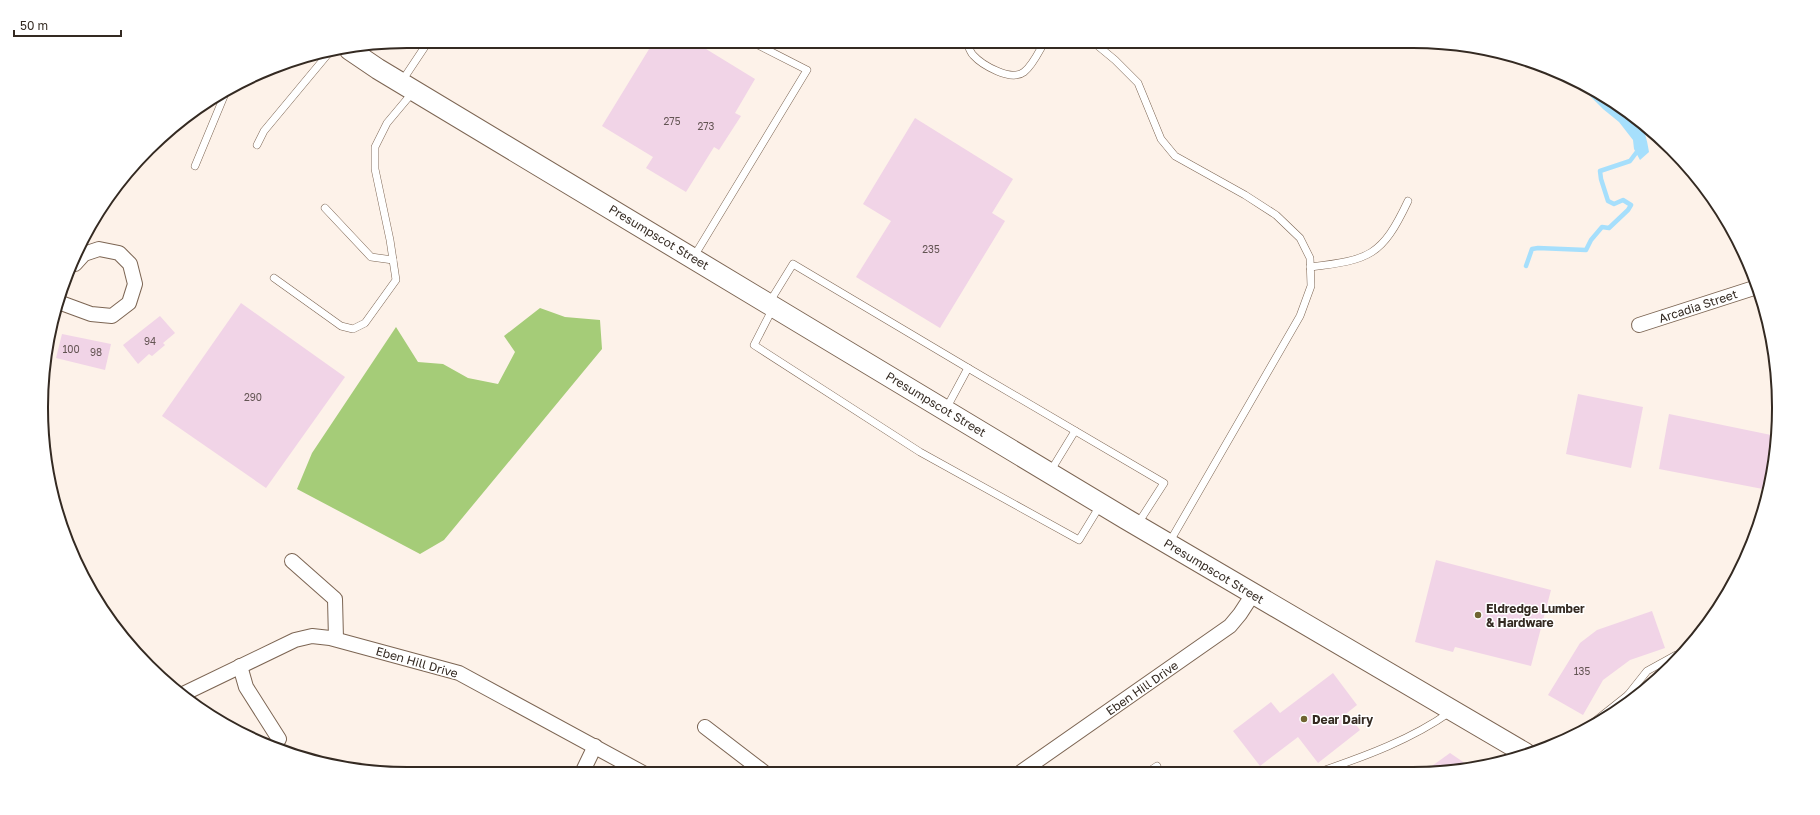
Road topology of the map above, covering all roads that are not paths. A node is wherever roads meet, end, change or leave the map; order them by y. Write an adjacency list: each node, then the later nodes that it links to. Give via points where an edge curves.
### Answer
1 (423, 48): 8 (lane)
2 (764, 48): 15 (lane, via 807,70)
3 (970, 48): 4 (lane, via 973,55 1009,76 1023,73)
4 (1041, 48)
5 (1100, 48): 17 (lane, via 1138,83 1161,139 1175,156 1276,215 1300,238 1310,258)
6 (354, 52): 8 (street, Presumpscot Street)
7 (325, 58): 10 (lane, via 264,131)
8 (408, 86): 15 (street, Presumpscot Street); 16 (lane, via 375,147 375,169)
9 (223, 99): 11 (lane)
10 (257, 145)
11 (195, 166)
12 (1408, 201): 17 (lane, via 1380,248 1369,255 1338,264)
13 (325, 208): 16 (lane, via 371,257)
14 (81, 258): 20 (street, via 99,249 118,253 130,264 135,284 129,303 112,316 91,314)
15 (693, 258): 21 (street, Presumpscot Street)
16 (393, 260): 18 (lane, via 396,280 365,323 353,329 341,326)
17 (1310, 267): 29 (lane, via 1311,286 1300,316)
18 (274, 278)
19 (1752, 289): 22 (street, Arcadia Street)
20 (63, 304)
21 (771, 305): 23 (lane, via 793,264); 24 (street, Presumpscot Street); 27 (lane, via 754,345 920,452 1079,540)
22 (1640, 325)
23 (968, 368): 24 (lane); 25 (lane)
24 (946, 409): 26 (street, Presumpscot Street)
25 (1075, 431): 26 (lane); 28 (lane, via 1164,483)
26 (1050, 472): 27 (street, Presumpscot Street)
27 (1101, 504): 28 (street, Presumpscot Street)
28 (1137, 525): 29 (street, Presumpscot Street)
29 (1169, 544): 31 (street, Presumpscot Street)
30 (292, 561): 32 (street, via 335,598)
31 (1253, 594): 37 (street, Presumpscot Street); 45 (street, Eben Hill Drive, via 1230,626)
32 (336, 639): 34 (street, Eben Hill Drive, via 312,636 295,640); 40 (street, Eben Hill Drive, via 459,673)
33 (1671, 658): 36 (lane, via 1647,671)
34 (240, 666): 35 (street, Eben Hill Drive); 39 (street, via 246,687)
35 (187, 692)
36 (1628, 695)
37 (1452, 710): 41 (street, Presumpscot Street); 46 (lane, via 1398,742)
38 (705, 726): 44 (street)
39 (279, 739)
40 (595, 746): 42 (street); 43 (street, Eben Hill Drive)
41 (1520, 751)
42 (585, 767)
43 (632, 767)
44 (757, 767)
45 (1028, 767)
46 (1332, 767)

